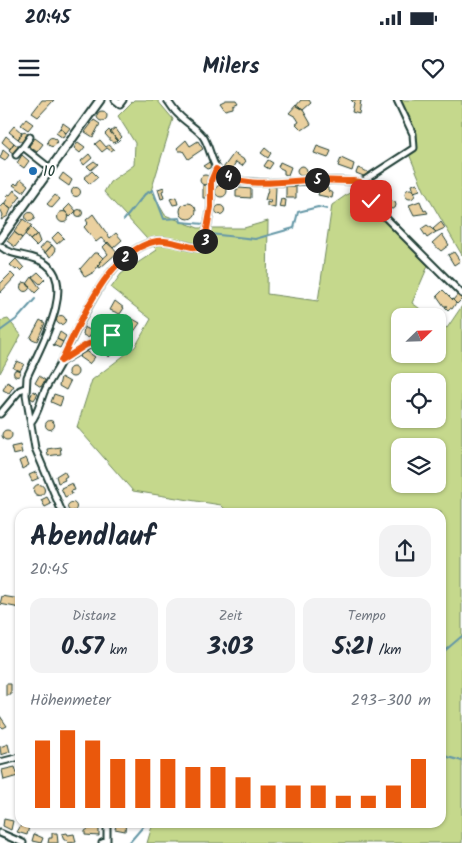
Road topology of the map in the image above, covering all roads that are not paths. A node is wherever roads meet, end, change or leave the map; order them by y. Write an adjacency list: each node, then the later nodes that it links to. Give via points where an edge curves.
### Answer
1 (100, 100): 9 (street)
2 (114, 100): 3 (street, via 120,104)
3 (123, 100)
4 (167, 100): 10 (street, via 178,115 203,136)
5 (397, 100): 11 (street, via 413,134 414,148)
6 (30, 137): 7 (street)
7 (23, 147): 8 (street); 9 (street)
8 (16, 155)
9 (51, 169): 12 (street)
10 (216, 169): 11 (street, via 225,176 254,181); 16 (street, via 211,181 211,207 204,245 198,248 159,241 129,254 101,285)
11 (360, 182): 14 (street, via 373,204)
12 (0, 239)
13 (0, 246): 17 (street, via 48,265 59,288 59,301 27,376)
14 (462, 294)
15 (121, 335): 16 (street, via 102,338)
16 (61, 361): 19 (street)
17 (25, 388): 18 (street); 19 (street)
18 (0, 414)
19 (31, 422): 20 (street, via 35,448)
20 (60, 508)
21 (15, 760): 22 (street)
22 (0, 762)
23 (106, 828): 25 (street)
24 (0, 833): 26 (street)
25 (104, 842)
26 (23, 843)

